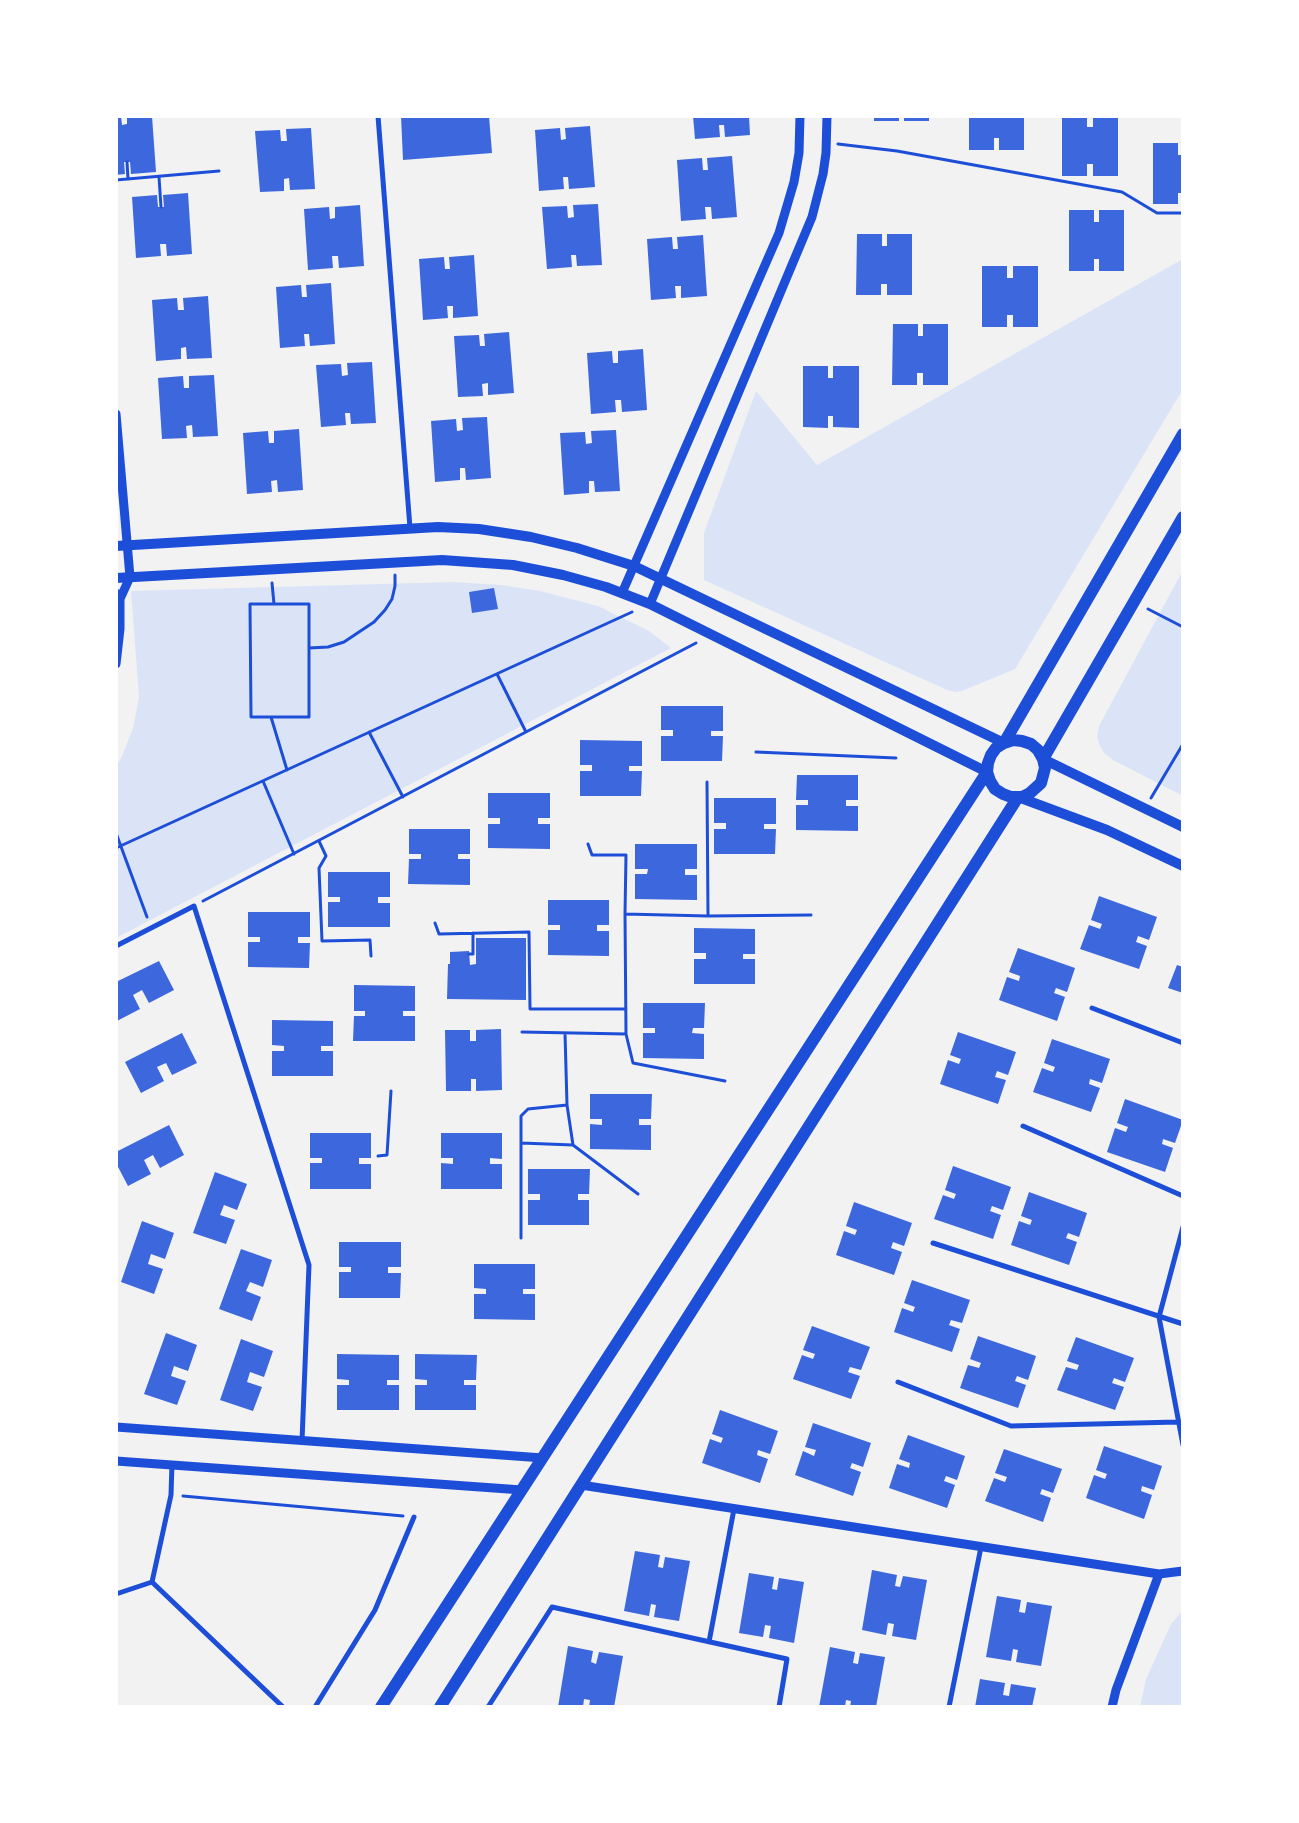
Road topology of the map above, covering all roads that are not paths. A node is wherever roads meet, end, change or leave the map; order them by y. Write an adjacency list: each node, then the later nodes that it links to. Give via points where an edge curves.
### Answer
1 (378, 116): 7 (street)
2 (800, 116): 10 (street, via 794,182 779,233)
3 (827, 116): 13 (street, via 827,143 819,196 804,241)
4 (116, 414): 8 (street)
5 (1183, 434): 18 (main road)
6 (1183, 517): 19 (main road)
7 (410, 528): 8 (main road); 10 (main road, via 479,529 531,537)
8 (128, 545): 9 (main road); 11 (street)
9 (116, 546)
10 (634, 566): 13 (main road); 14 (street)
11 (130, 577): 12 (main road); 14 (main road, via 442,560 513,565 563,575); 15 (street)
12 (116, 578)
13 (661, 578): 16 (street); 18 (main road)
14 (622, 593): 16 (main road)
15 (118, 596): 17 (street, via 120,629)
16 (650, 604): 20 (main road)
17 (116, 664)
18 (1004, 743): 19 (main road, via 1013,740 1031,744); 20 (main road, via 991,755)
19 (1042, 758): 21 (main road, via 1041,783 1030,794); 22 (main road)
20 (987, 772): 21 (main road, via 995,789); 38 (main road)
21 (1018, 797): 23 (main road, via 1107,830); 41 (main road)
22 (1183, 827)
23 (1183, 866)
24 (116, 946): 36 (street, via 194,906 309,1265)
25 (1092, 1008): 26 (street)
26 (1183, 1043)
27 (1024, 1126): 28 (street)
28 (1183, 1196)
29 (1183, 1227): 31 (street)
30 (934, 1243): 31 (street)
31 (1159, 1317): 32 (street); 34 (street)
32 (1183, 1324)
33 (898, 1382): 34 (street, via 1011,1426)
34 (1178, 1422): 37 (street)
35 (116, 1427): 36 (street)
36 (302, 1441): 38 (street)
37 (1183, 1445)
38 (542, 1458): 42 (main road)
39 (116, 1460): 40 (street)
40 (172, 1464): 42 (street); 48 (street, via 171,1495)
41 (581, 1485): 43 (street); 54 (main road)
42 (522, 1490): 53 (main road)
43 (734, 1509): 45 (street); 50 (street)
44 (414, 1517): 52 (street, via 375,1610)
45 (982, 1547): 47 (street); 57 (street)
46 (1183, 1571): 47 (street)
47 (1159, 1574): 58 (street)
48 (152, 1582): 49 (street); 51 (street)
49 (116, 1594)
50 (709, 1642): 55 (street, via 552,1606); 56 (street, via 788,1660)
51 (283, 1707)
52 (314, 1707)
53 (381, 1707)
54 (440, 1707)
55 (488, 1707)
56 (779, 1707)
57 (949, 1707)
58 (1112, 1707)

